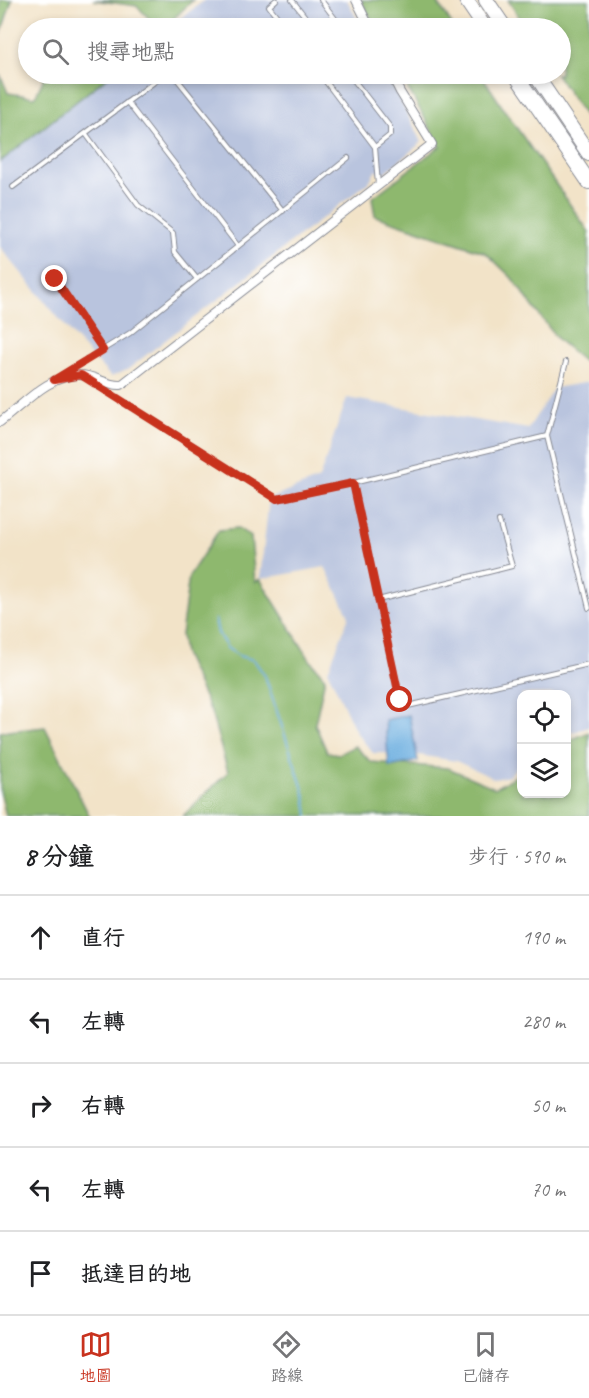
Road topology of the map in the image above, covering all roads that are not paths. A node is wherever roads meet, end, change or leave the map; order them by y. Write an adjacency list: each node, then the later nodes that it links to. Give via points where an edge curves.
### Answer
1 (276, 0): 7 (lane, via 269,6)
2 (292, 0): 8 (lane)
3 (321, 0): 9 (lane)
4 (356, 0): 10 (street)
5 (466, 0): 11 (highway)
6 (486, 0): 12 (highway)
7 (278, 18)
8 (306, 18)
9 (334, 18)
10 (365, 18)
11 (478, 18)
12 (498, 18)
13 (152, 84): 20 (lane)
14 (181, 84): 28 (lane)
15 (327, 84): 22 (lane)
16 (357, 84): 22 (lane, via 390,127 390,135)
17 (396, 84): 26 (street, via 432,144)
18 (522, 84): 25 (highway)
19 (542, 84): 23 (highway)
20 (128, 102): 21 (lane); 29 (lane)
21 (86, 134): 27 (lane); 31 (lane, via 138,205 174,233 175,252)
22 (375, 147): 26 (lane)
23 (589, 154)
24 (348, 158): 28 (lane)
25 (589, 182)
26 (378, 186): 34 (street, via 121,385 112,386)
27 (13, 187)
28 (283, 211): 29 (lane)
29 (238, 246): 31 (lane)
30 (55, 279): 32 (lane)
31 (196, 279): 32 (lane)
32 (103, 350): 35 (lane)
33 (566, 362): 37 (lane)
34 (81, 375): 35 (street); 38 (lane, via 277,499)
35 (54, 380): 36 (street)
36 (0, 422)
37 (547, 436): 38 (lane); 41 (lane)
38 (353, 483): 40 (lane)
39 (499, 521): 40 (lane, via 512,566)
40 (378, 600): 42 (lane, via 400,700 408,706)
41 (589, 608)
42 (589, 664)

